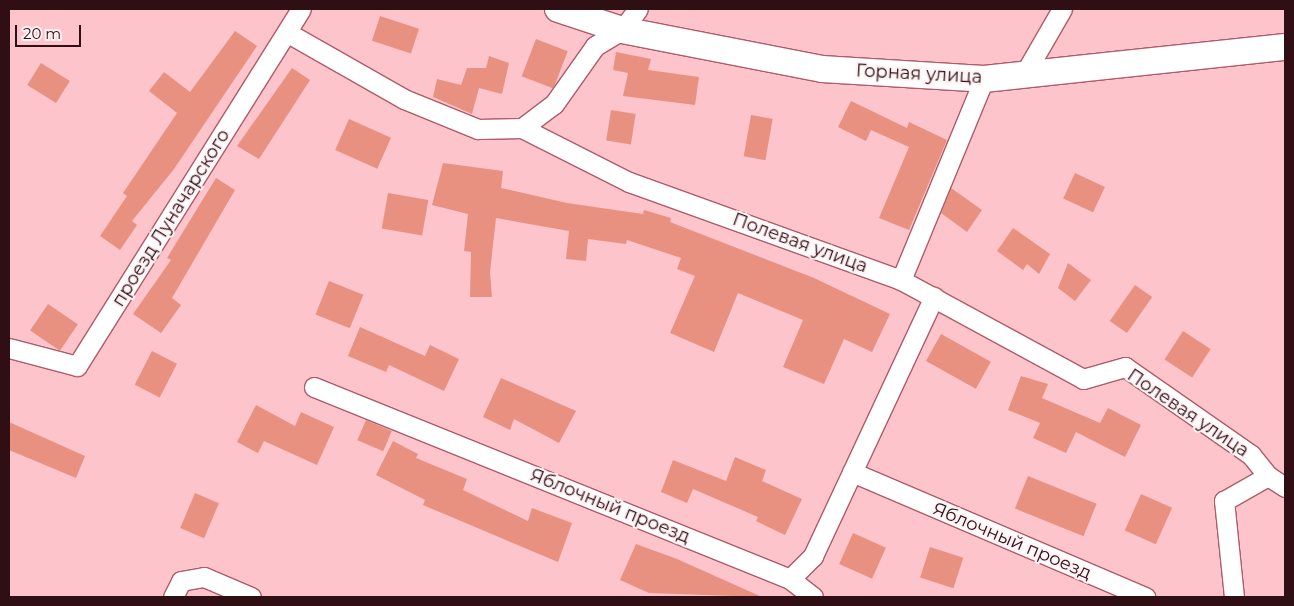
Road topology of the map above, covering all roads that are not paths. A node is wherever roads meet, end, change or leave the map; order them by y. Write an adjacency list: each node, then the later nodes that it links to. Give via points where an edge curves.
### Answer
1 (301, 9): 6 (street, проезд Луначарского)
2 (558, 9): 5 (street, Горная улица)
3 (638, 9): 5 (street)
4 (1062, 9): 8 (street)
5 (622, 30): 9 (street, Горная улица, via 822,69); 10 (street, via 595,46 554,104)
6 (288, 33): 10 (street, Полевая улица, via 404,99 478,129); 13 (street, проезд Луначарского, via 77,366)
7 (1285, 46): 8 (street, Горная улица)
8 (1025, 73): 9 (street, Горная улица)
9 (984, 79): 11 (street)
10 (522, 128): 11 (street, Полевая улица, via 629,182)
11 (901, 280): 12 (street, Полевая улица)
12 (934, 297): 15 (street); 16 (street, Полевая улица, via 1083,379 1125,367 1252,455)
13 (9, 348)
14 (314, 387): 18 (street, Яблочный проезд)
15 (852, 472): 18 (street, via 813,556); 22 (street, Яблочный проезд)
16 (1268, 476): 17 (street, Полевая улица); 23 (street, via 1224,501)
17 (1285, 487)
18 (790, 579): 21 (street, Яблочный проезд)
19 (173, 597): 20 (street, via 181,581 204,577)
20 (251, 597)
21 (813, 597)
22 (1145, 597)
23 (1234, 597)

